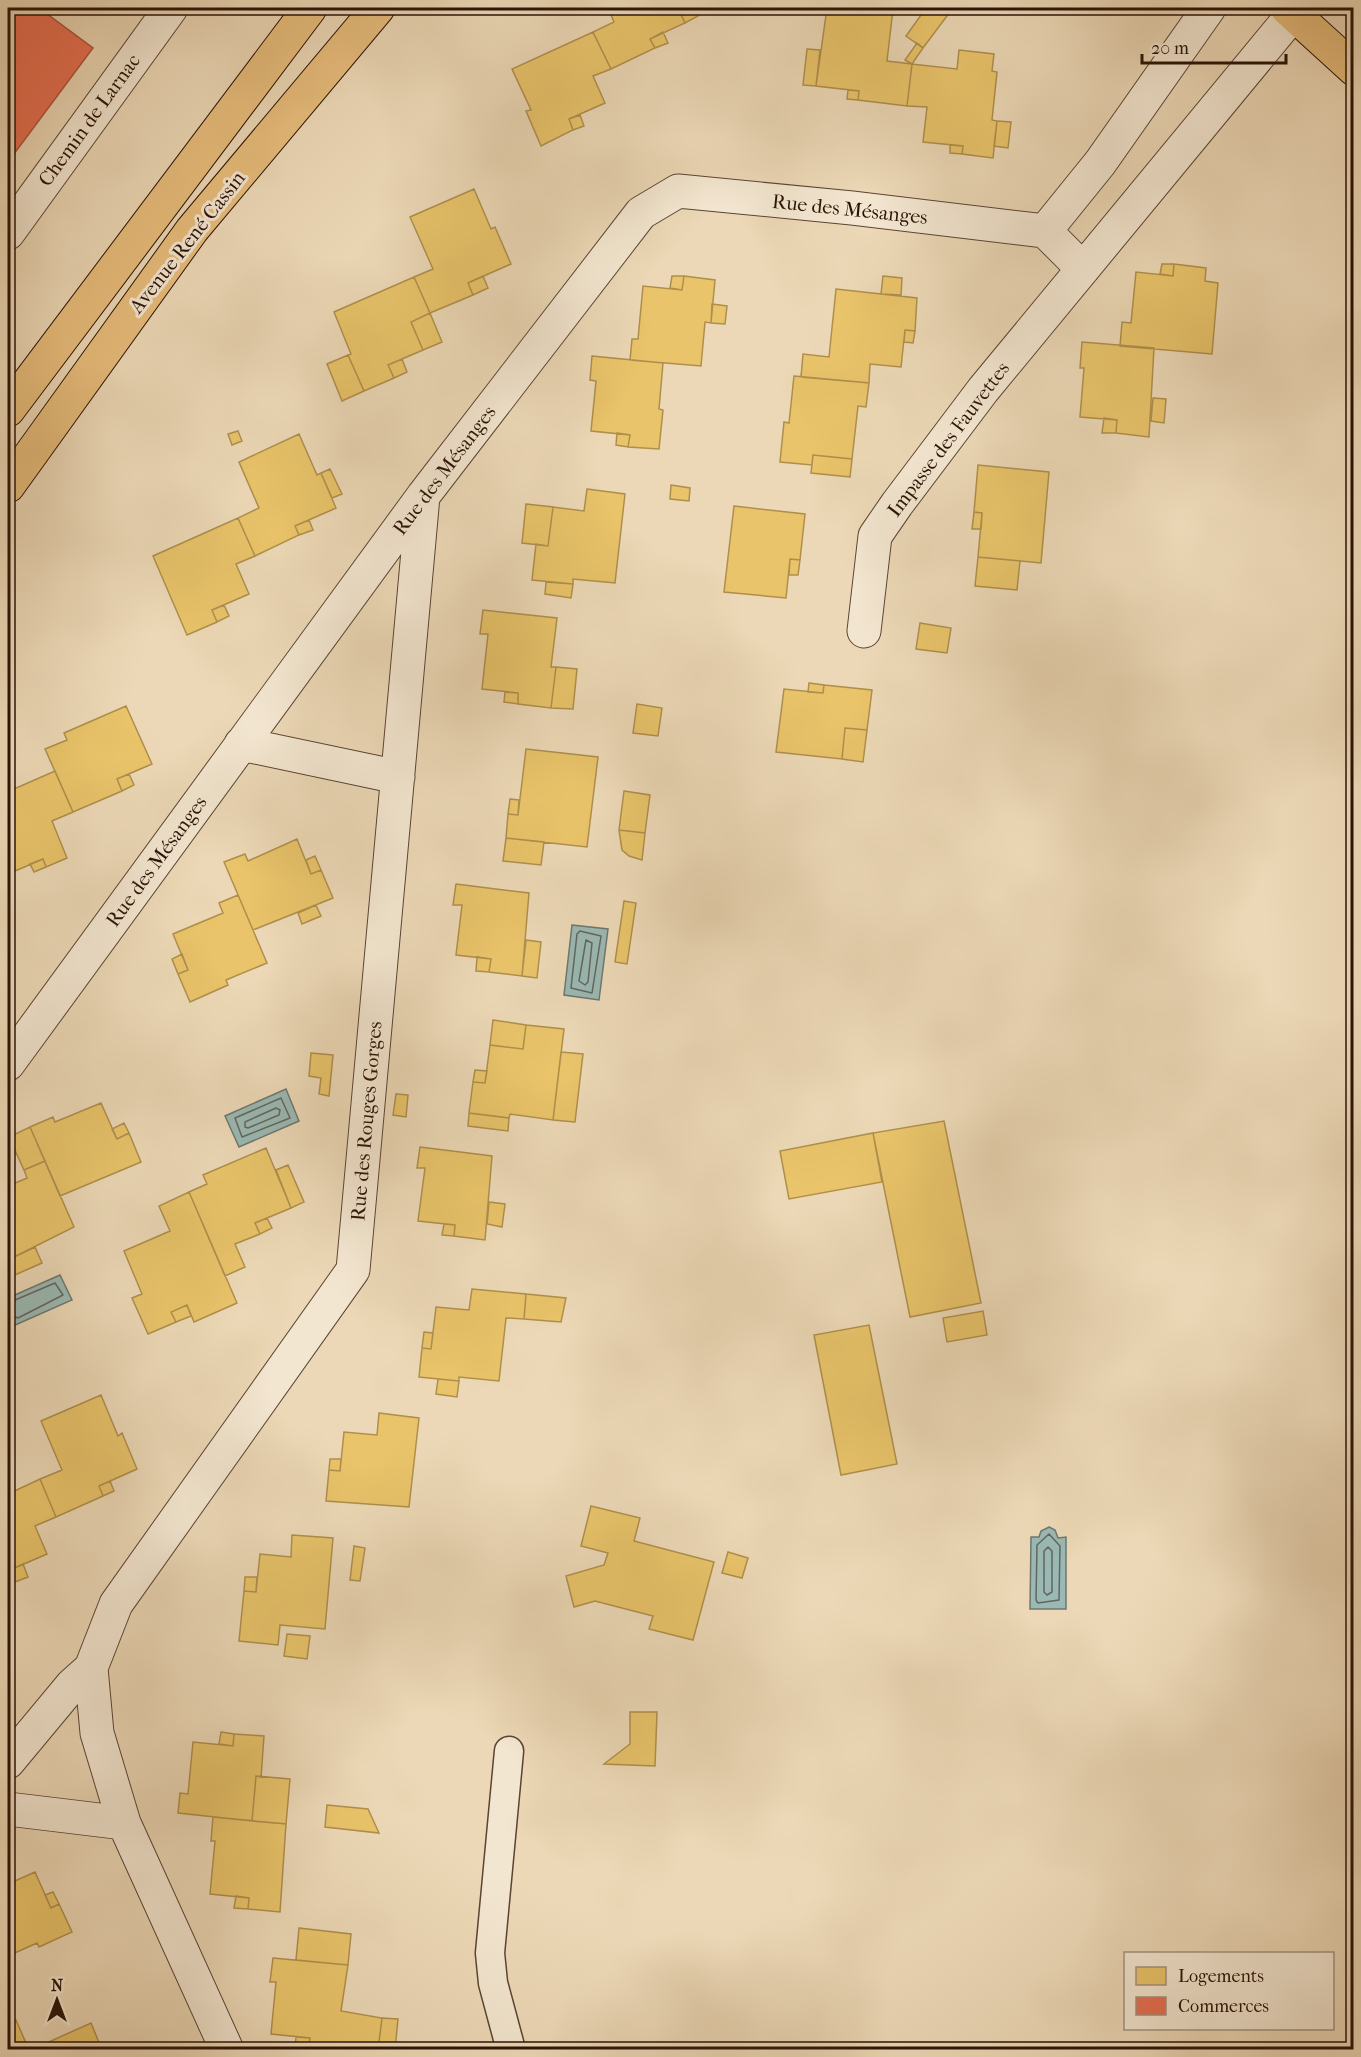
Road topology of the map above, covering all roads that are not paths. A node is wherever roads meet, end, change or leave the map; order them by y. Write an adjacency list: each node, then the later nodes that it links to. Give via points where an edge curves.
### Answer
1 (171, 8): 8 (street, Chemin de Larnac)
2 (310, 8): 10 (main road, Avenue René Cassin)
3 (378, 8): 11 (main road, Avenue René Cassin, via 192,230)
4 (1209, 8): 7 (street, via 1100,163)
5 (1290, 10): 6 (main road); 9 (street)
6 (1353, 69)
7 (1046, 231): 9 (street); 12 (street, Rue des Mésanges, via 678,191 641,213)
8 (8, 233)
9 (1083, 269): 13 (street, Impasse des Fauvettes, via 983,390 875,536)
10 (8, 410)
11 (8, 486)
12 (423, 496): 14 (street, Rue des Mésanges); 15 (street, Rue des Rouges Gorges)
13 (864, 631)
14 (241, 744): 15 (street); 16 (street, Rue des Mésanges)
15 (398, 777): 17 (street, Rue des Rouges Gorges, via 353,1270 116,1604)
16 (8, 1064)
17 (91, 1668): 19 (street, Rue des Rouges Gorges); 21 (street, Rue des Rouges Gorges, via 97,1733)
18 (509, 1751): 23 (lane, via 490,1953)
19 (8, 1762)
20 (8, 1809): 21 (street)
21 (124, 1823): 22 (street, Rue des Rouges Gorges)
22 (227, 2049)
23 (510, 2049)

